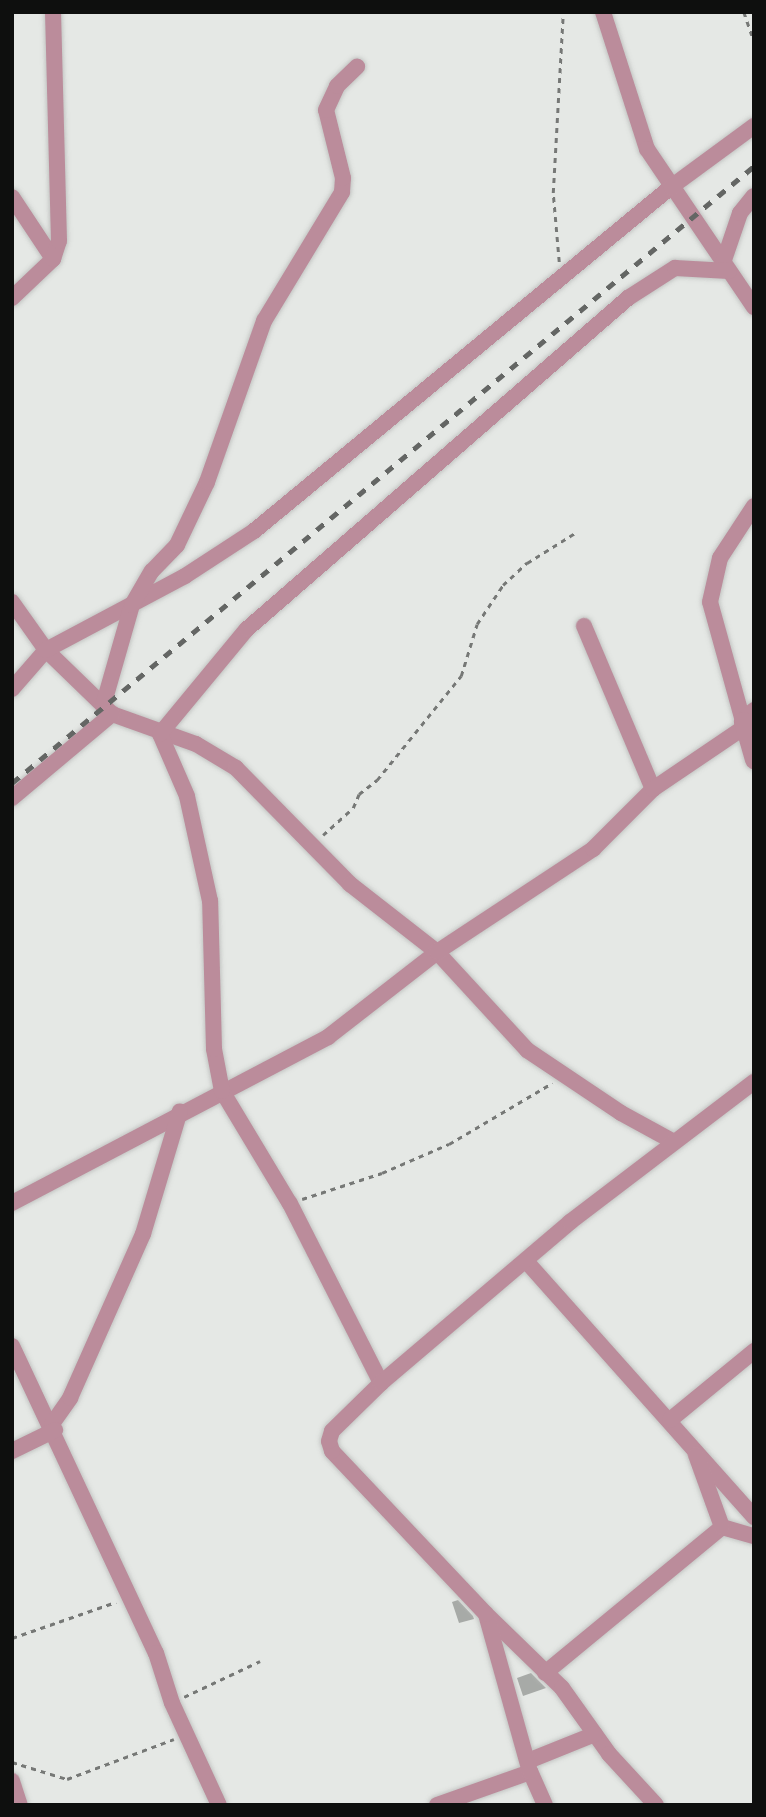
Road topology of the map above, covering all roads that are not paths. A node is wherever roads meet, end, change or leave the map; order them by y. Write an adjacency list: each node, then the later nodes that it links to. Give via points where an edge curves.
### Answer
1 (53, 12): 8 (street, via 60,214)
2 (603, 12): 5 (street, via 637,126)
3 (357, 66): 14 (street, via 337,86 326,110 343,177 342,192 264,321 211,471 177,545 152,571)
4 (754, 126): 5 (street)
5 (671, 187): 9 (street); 14 (street, via 254,531)
6 (754, 196): 9 (street, via 740,213)
7 (12, 197): 8 (street)
8 (53, 259): 10 (street)
9 (726, 267): 11 (street); 20 (street, via 675,268 628,298 247,629)
10 (12, 298)
11 (754, 307)
12 (754, 506): 19 (street, via 720,558 710,602)
13 (12, 602): 16 (street)
14 (132, 605): 16 (street); 18 (street)
15 (584, 626): 22 (street)
16 (46, 650): 17 (street); 18 (street)
17 (12, 689)
18 (107, 710): 20 (street); 23 (street)
19 (747, 720): 21 (street); 22 (street)
20 (160, 734): 24 (street, via 196,744 236,768 349,884); 26 (street, via 187,796 210,901 215,1049)
21 (754, 759)
22 (653, 789): 24 (street, via 593,849)
23 (12, 798)
24 (437, 952): 26 (street, via 328,1037); 28 (street, via 527,1050)
25 (754, 1082): 28 (street)
26 (222, 1091): 27 (street); 33 (street, via 290,1204)
27 (180, 1111): 29 (street); 35 (street, via 143,1234)
28 (674, 1142): 30 (street)
29 (12, 1203)
30 (526, 1261): 33 (street); 34 (street)
31 (12, 1346): 35 (street)
32 (754, 1351): 34 (street)
33 (381, 1383): 41 (street, via 332,1431 332,1451)
34 (670, 1420): 36 (street)
35 (54, 1427): 37 (street); 47 (street)
36 (691, 1444): 38 (street); 39 (street)
37 (12, 1451)
38 (754, 1517)
39 (722, 1527): 40 (street); 42 (street)
40 (754, 1536)
41 (486, 1614): 42 (street); 44 (street)
42 (545, 1673): 43 (street)
43 (595, 1734): 44 (street); 50 (street)
44 (529, 1767): 48 (street); 49 (street)
45 (12, 1781): 46 (street)
46 (20, 1805)
47 (219, 1805)
48 (437, 1805)
49 (545, 1805)
50 (656, 1805)

